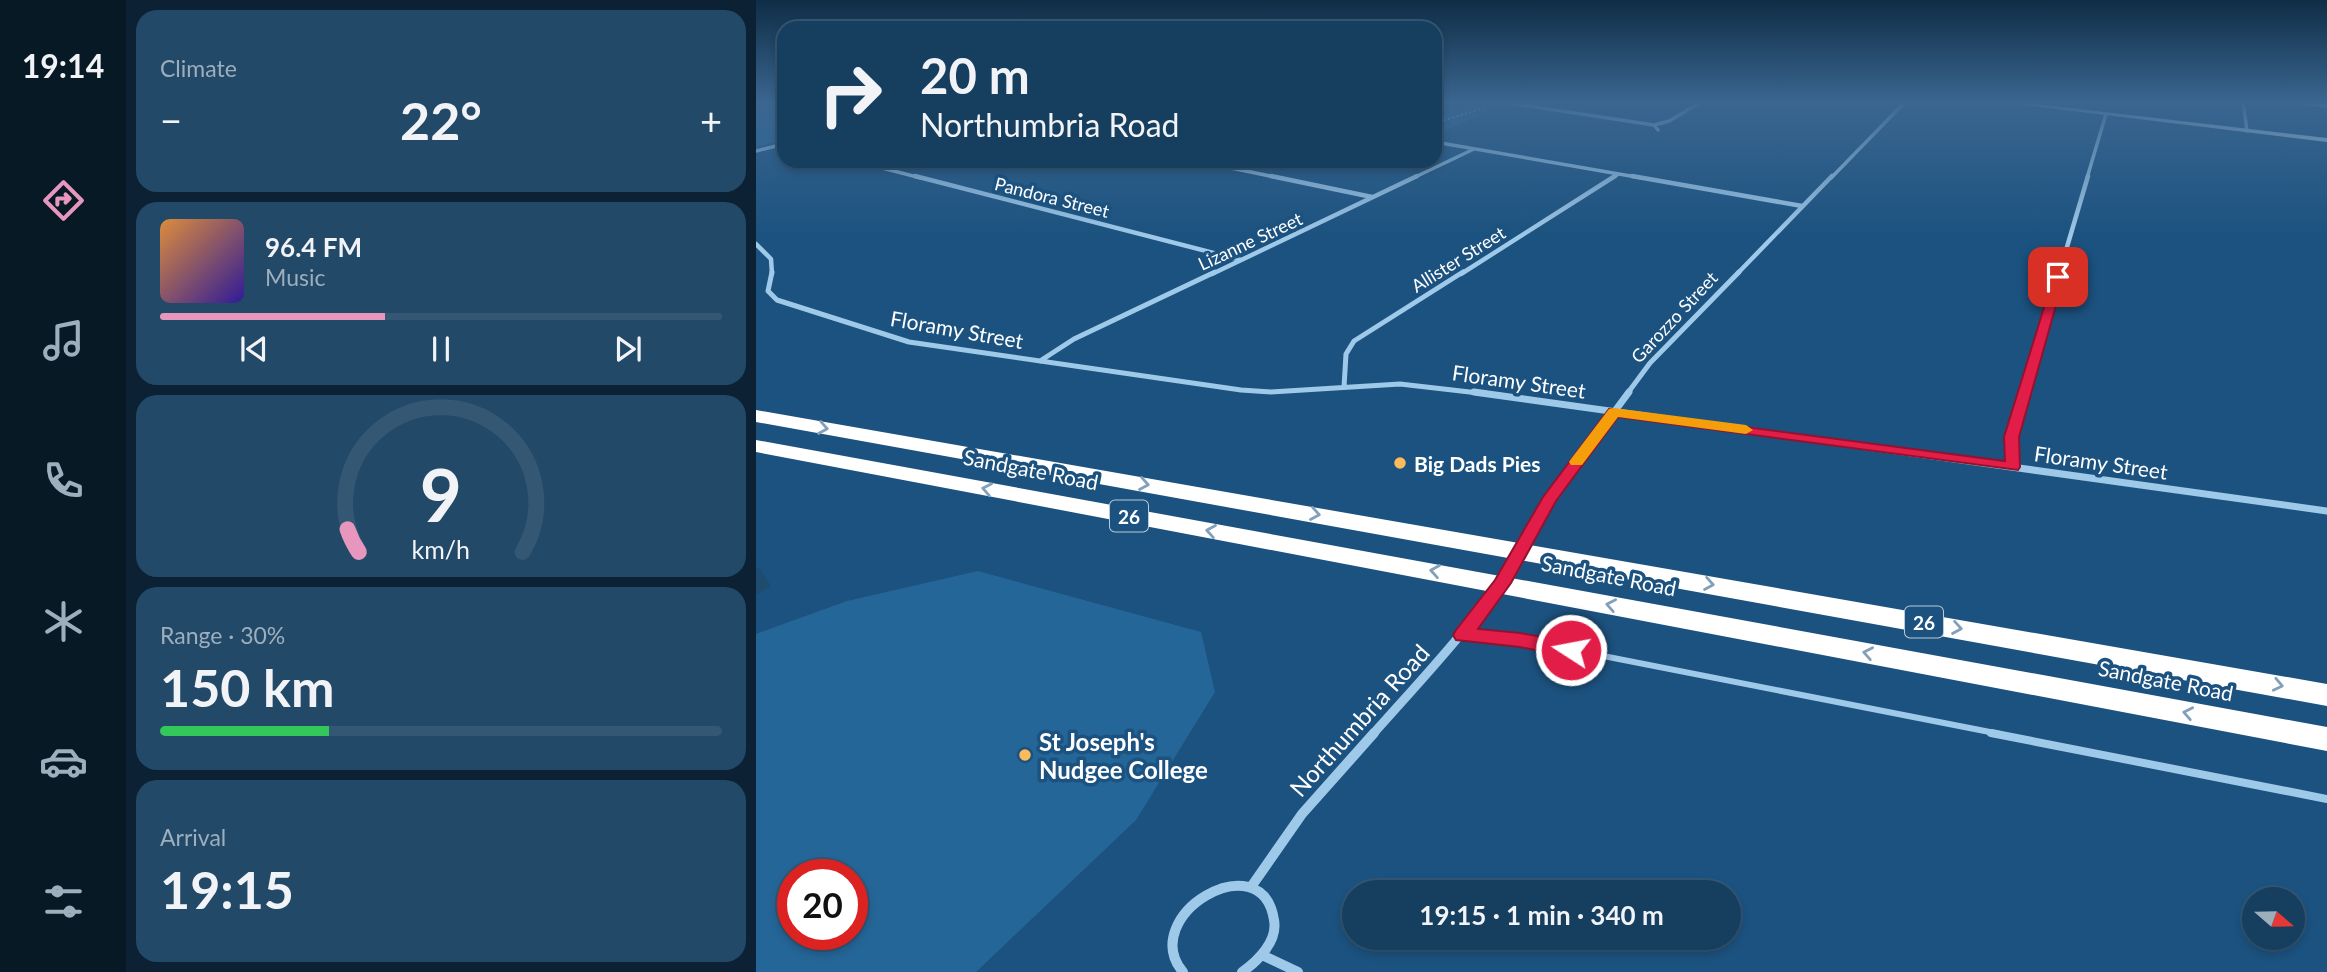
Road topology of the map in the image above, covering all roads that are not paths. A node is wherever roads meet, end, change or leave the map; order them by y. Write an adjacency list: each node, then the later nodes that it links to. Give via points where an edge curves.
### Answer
1 (775, 146): 6 (street)
2 (1459, 146): 5 (street)
3 (1861, 146): 13 (street, Garozzo Street)
4 (2096, 146): 21 (street, via 2011,437)
5 (1474, 149): 7 (street, Lizanne Street); 11 (street)
6 (756, 151)
7 (1442, 164)
8 (882, 168): 15 (street, Pandora Street)
9 (1231, 168): 12 (street)
10 (1434, 168): 12 (street, Lizanne Street)
11 (1617, 174): 13 (street); 17 (street, Allister Street, via 1354,341 1346,354)
12 (1373, 197): 15 (street, Lizanne Street)
13 (1802, 206): 18 (street, Garozzo Street, via 1668,342)
14 (756, 244): 16 (street, Floramy Street, via 769,253 774,264 768,291 793,307 909,342)
15 (1241, 260): 16 (street, Lizanne Street)
16 (1040, 361): 17 (street, Floramy Street, via 1254,392)
17 (1344, 387): 18 (street, Floramy Street, via 1416,384)
18 (1614, 412): 21 (street, Floramy Street); 23 (street, Garozzo Street, via 1549,500)
19 (756, 416): 23 (highway, Sandgate Road / 26, one-way to 23)
20 (756, 446): 24 (highway, Sandgate Road / 26, one-way to 20)
21 (2012, 467): 22 (street, Floramy Street)
22 (2327, 511)
23 (1521, 551): 24 (street, Garozzo Street); 26 (highway, Sandgate Road / 26, one-way to 26)
24 (1502, 583): 25 (street, Northumbria Road); 27 (highway, Sandgate Road / 26, one-way to 24)
25 (1463, 635): 28 (lane, via 1535,643); 29 (street, Northumbria Road, via 1302,814)
26 (2327, 695)
27 (2327, 739)
28 (2327, 799)
29 (1251, 887): 30 (street, via 1270,901 1274,914 1275,927); 31 (street, via 1219,888 1188,908 1172,940)
30 (1262, 955): 32 (street); 33 (street)
31 (1180, 971)
32 (1242, 972)
33 (1298, 972)

